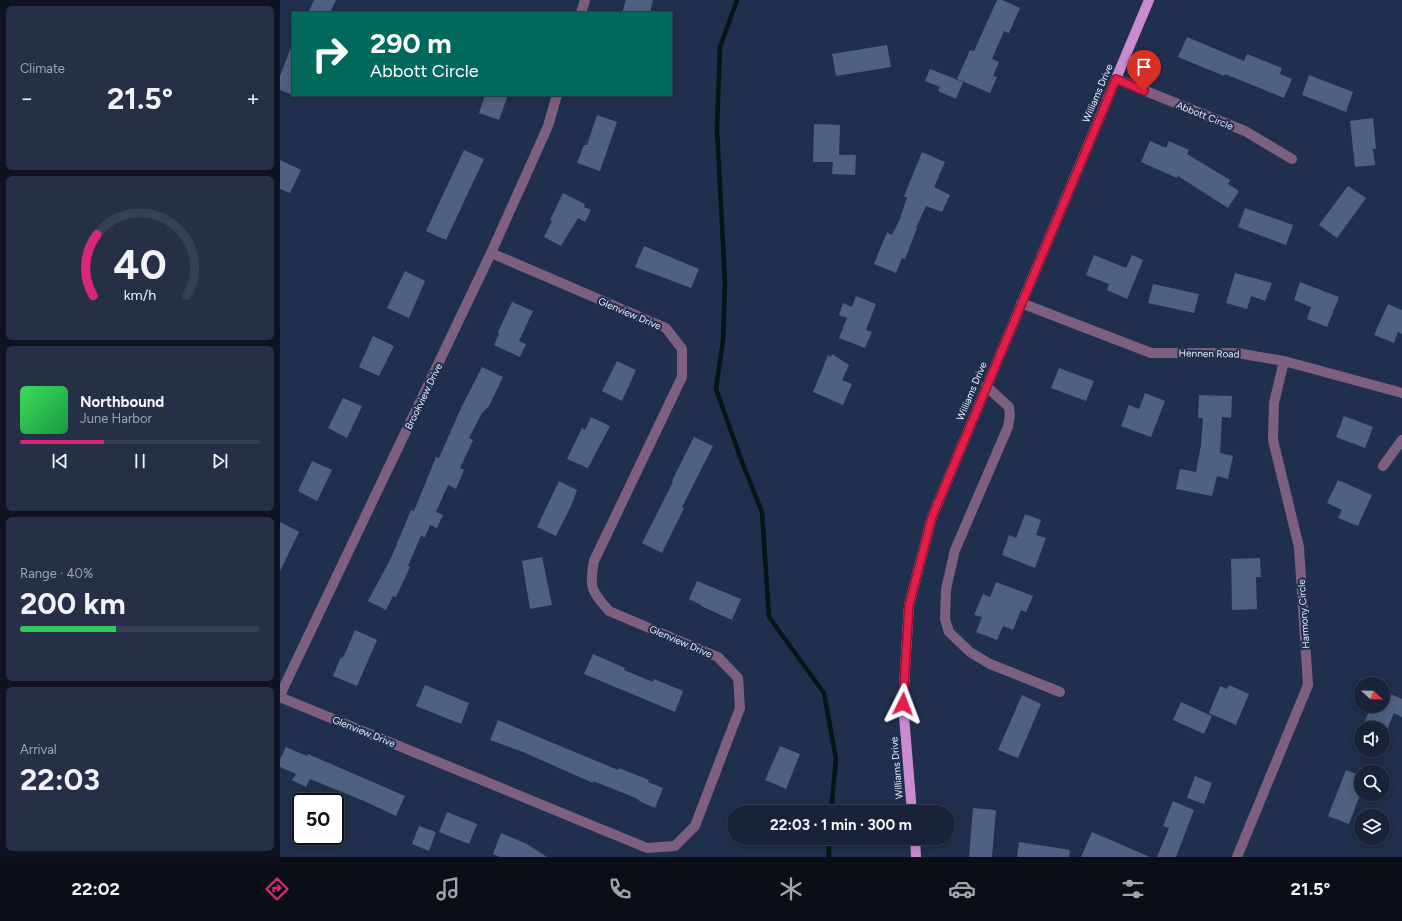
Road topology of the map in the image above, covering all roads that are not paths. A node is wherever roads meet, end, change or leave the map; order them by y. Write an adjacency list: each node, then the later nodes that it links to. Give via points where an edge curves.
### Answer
1 (585, 0): 3 (street)
2 (1149, 0): 4 (main road, Williams Drive)
3 (581, 12)
4 (1116, 79): 6 (street, Abbott Circle, via 1245,131); 8 (main road, Williams Drive)
5 (557, 96): 7 (street, Brookview Drive, via 548,126)
6 (1292, 159)
7 (491, 253): 15 (street, Brookview Drive); 15 (street, Glenview Drive, via 666,328 682,349 682,377 594,561 591,579 596,596 609,611 718,657 738,678 740,708 695,826 675,846 647,848)
8 (1021, 303): 9 (street, Hennen Road, via 1152,353 1237,353); 10 (main road, Williams Drive)
9 (1284, 361): 11 (street, Hennen Road); 19 (street, Harmony Circle, via 1274,403 1273,440 1299,547 1308,685)
10 (986, 386): 14 (street, via 1009,407 1010,415 1008,427 955,550 946,589 945,619 948,632 970,652 990,664); 16 (main road, Williams Drive, via 932,517 909,605 903,704)
11 (1402, 393)
12 (1402, 440): 13 (street)
13 (1383, 466)
14 (1060, 692)
15 (280, 696)
16 (911, 805)
17 (915, 845): 18 (main road)
18 (916, 857)
19 (1237, 857)

